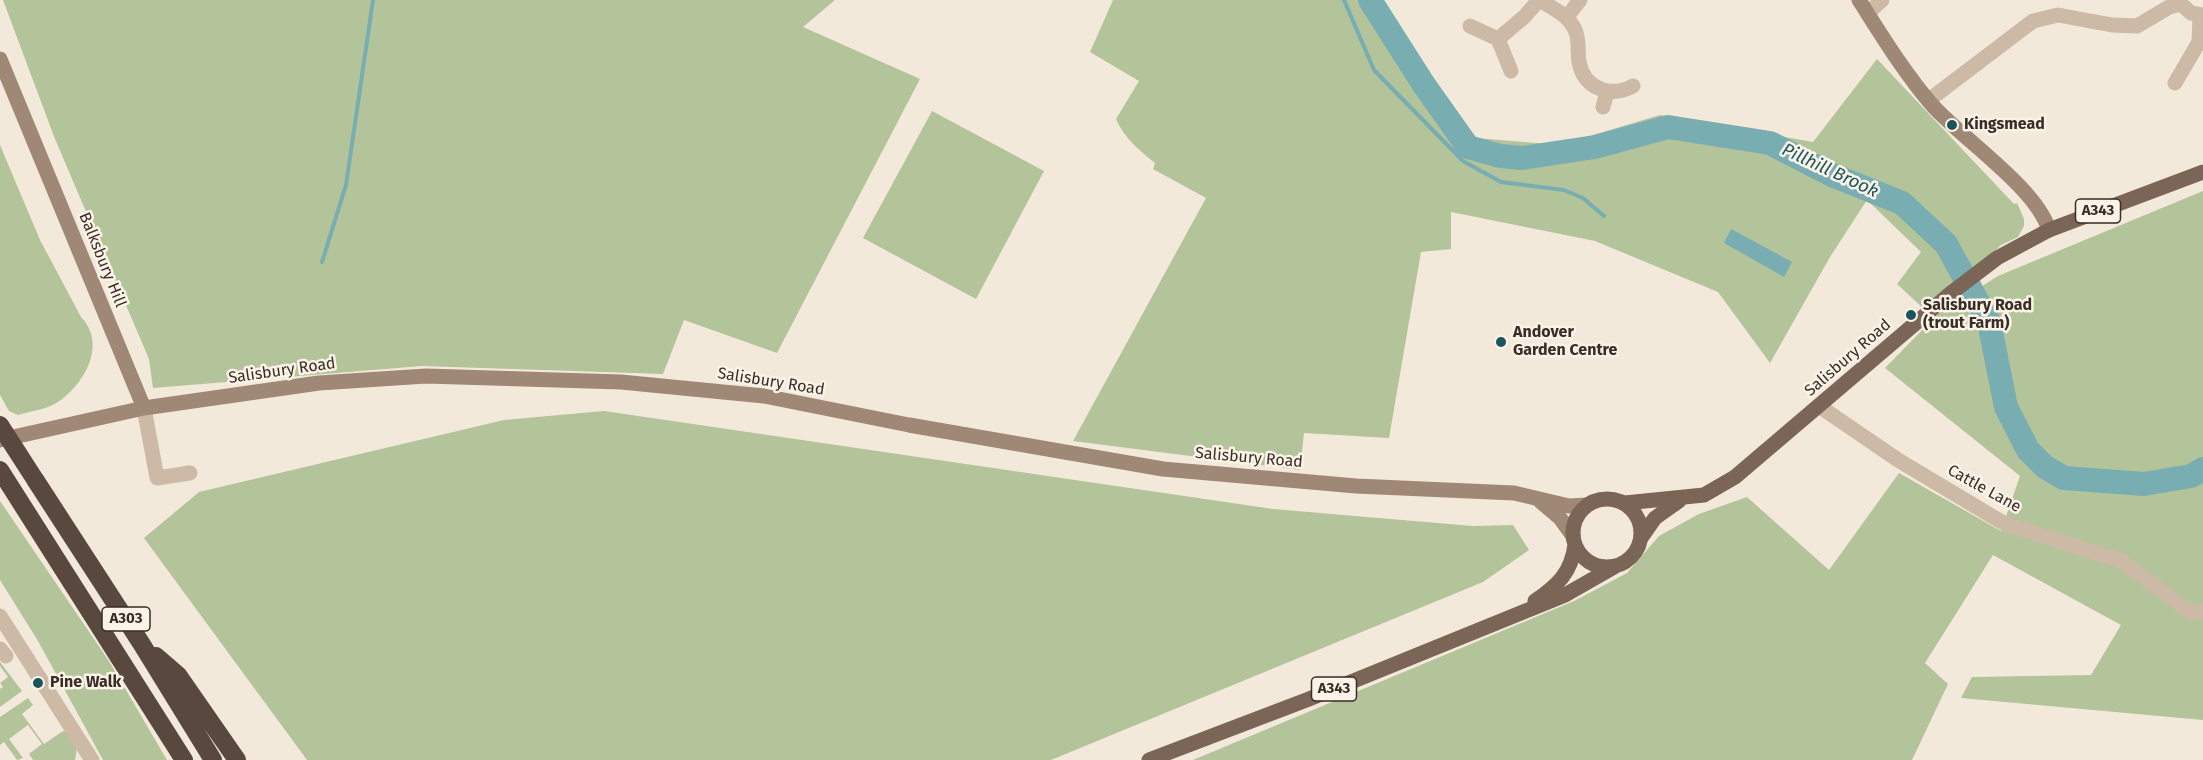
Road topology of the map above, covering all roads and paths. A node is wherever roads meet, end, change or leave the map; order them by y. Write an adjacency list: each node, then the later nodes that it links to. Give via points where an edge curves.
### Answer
1 (1540, 0): 8 (street); 10 (street)
2 (1580, 0): 8 (street)
3 (1859, 0): 6 (street)
4 (1881, 0): 6 (street)
5 (2169, 3): 7 (street, via 2181,4 2191,13); 16 (street, via 2137,26 2112,26 2058,15 2032,21)
6 (1868, 14): 16 (street)
7 (2202, 15): 13 (street, via 2199,42)
8 (1567, 17): 15 (street, via 1578,38 1581,71 1590,83)
9 (1470, 26): 10 (street)
10 (1498, 39): 12 (street)
11 (0, 59): 21 (street, Balksbury Hill)
12 (1511, 71)
13 (2175, 82)
14 (1633, 86): 15 (street)
15 (1607, 92): 17 (street)
16 (1929, 100): 19 (street, via 2032,198)
17 (1603, 107)
18 (2203, 172): 19 (main road, Salisbury Road / A343)
19 (2049, 230): 20 (main road, Salisbury Road / A343, via 1997,258 1951,293)
20 (1819, 406): 27 (main road, Salisbury Road / A343, via 1735,477 1704,495); 33 (street, Cattle Lane, via 1898,460 2005,524 2122,561 2192,613)
21 (144, 408): 23 (street, Salisbury Road); 25 (street, Balksbury Hill, via 157,477); 26 (street, Salisbury Road, via 319,383 414,377 621,382 764,396 1163,469)
22 (0, 425): 36 (highway, A303, bridge)
23 (0, 440)
24 (0, 470): 38 (highway, A303)
25 (190, 473)
26 (1536, 497): 29 (street, Salisbury Road, via 1569,506); 31 (street, via 1560,518)
27 (1681, 499): 28 (main road, Salisbury Road / A343); 30 (main road, Salisbury Road / A343, via 1655,518)
28 (1625, 503): 29 (main road, via 1607,498); 30 (main road, via 1639,518)
29 (1586, 505): 31 (main road, via 1574,525)
30 (1641, 538): 32 (main road, via 1632,557)
31 (1574, 540): 32 (main road, via 1579,553 1595,565); 34 (main road, A343, via 1573,559 1563,579)
32 (1614, 567): 34 (main road, A343, via 1565,596)
33 (2203, 611)
34 (1518, 613): 41 (main road, A343)
35 (0, 616): 37 (street)
36 (141, 643): 39 (highway, A303); 40 (highway, via 178,675)
37 (88, 758)
38 (184, 760)
39 (213, 760)
40 (237, 760)
41 (1149, 760)

